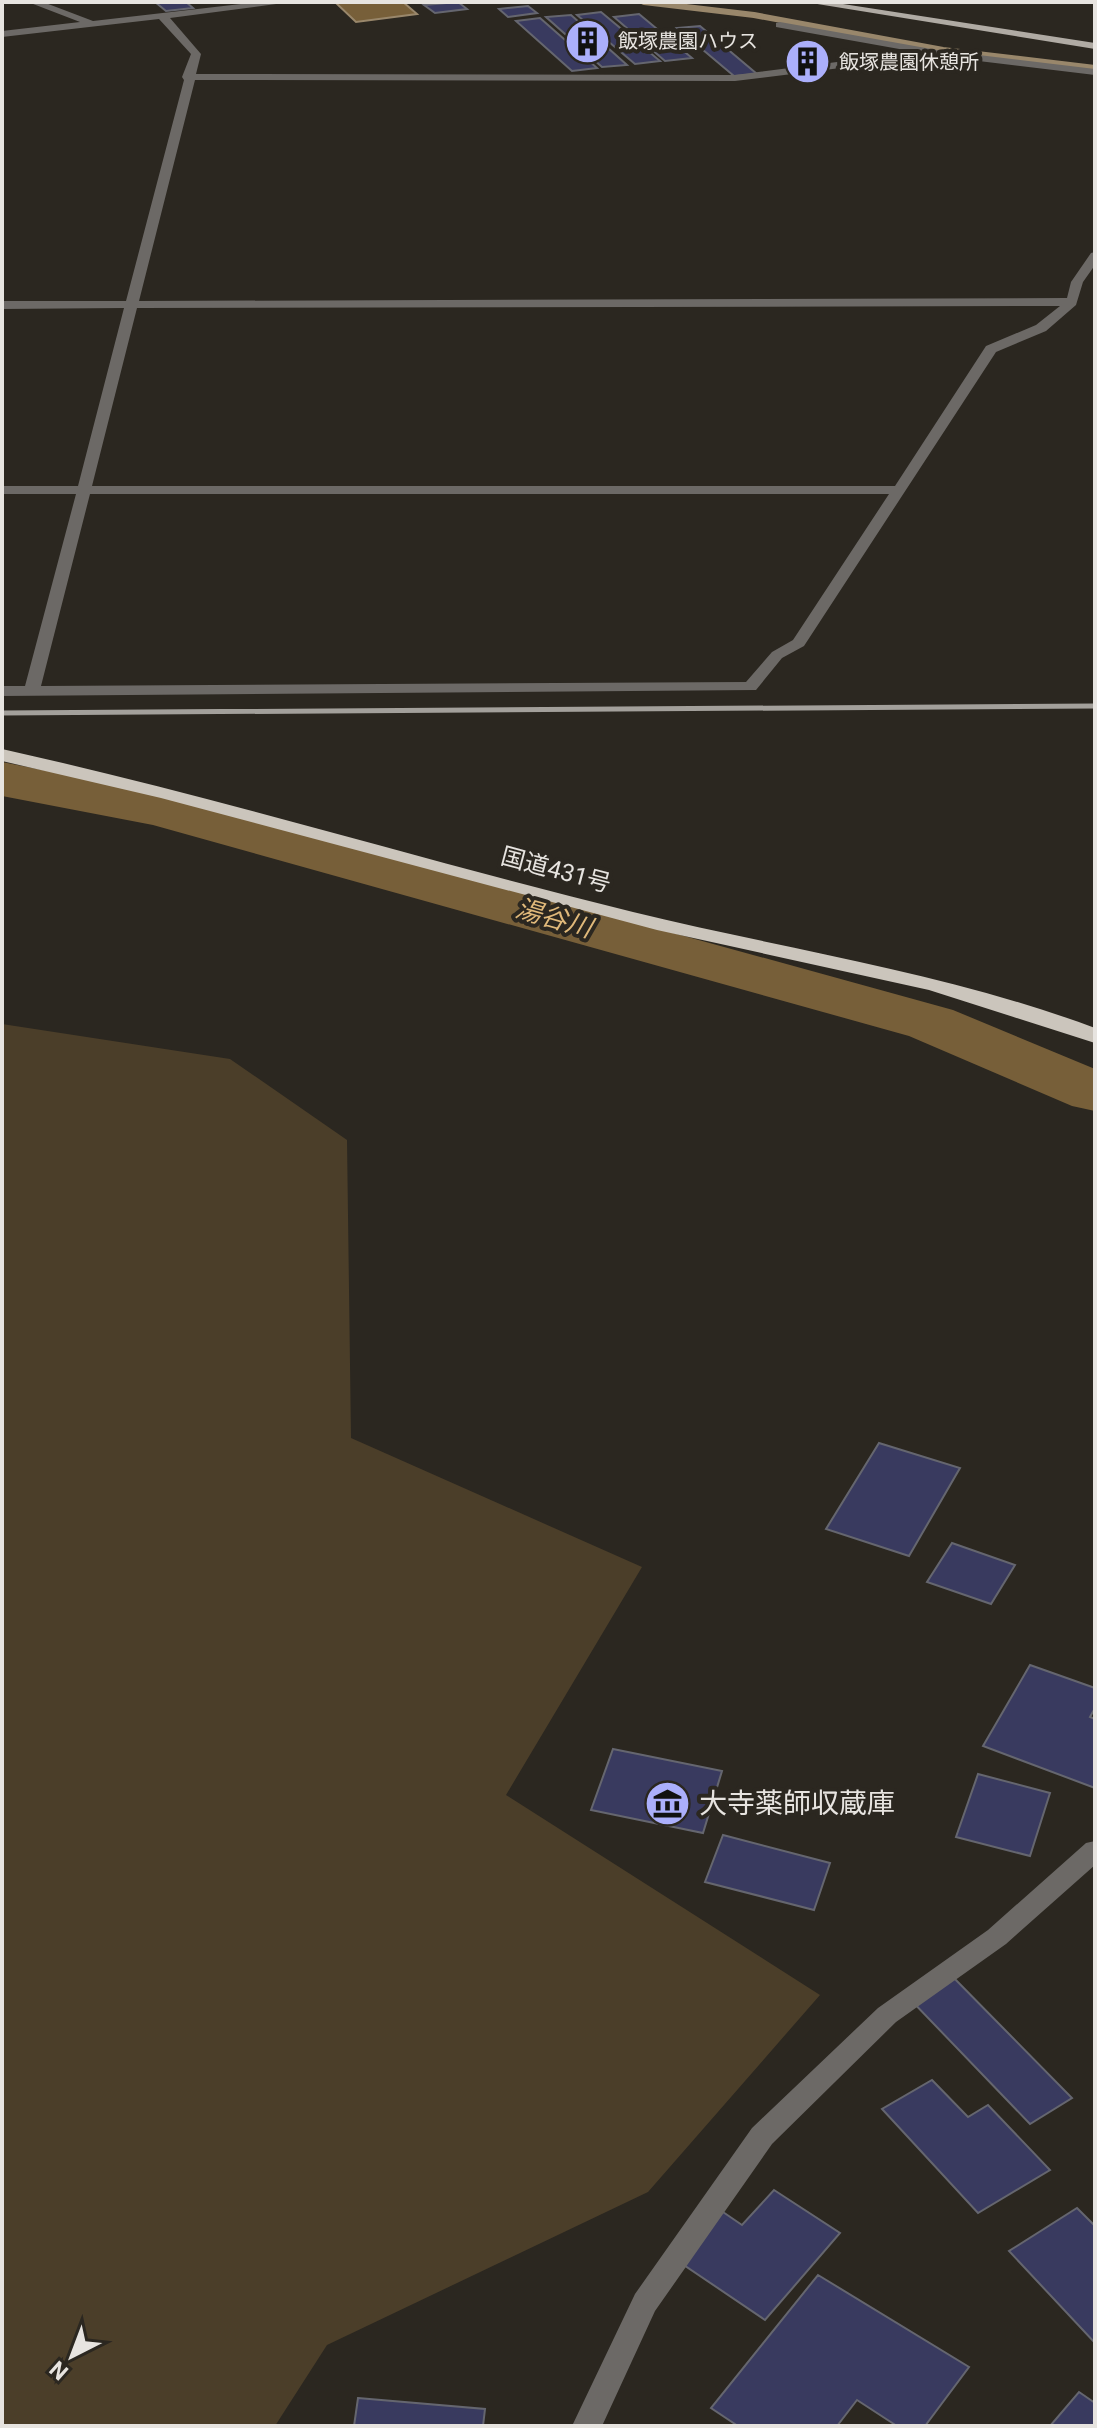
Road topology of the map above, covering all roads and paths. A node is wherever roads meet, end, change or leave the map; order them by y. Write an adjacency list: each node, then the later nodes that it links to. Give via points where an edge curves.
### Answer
1 (33, 2): 5 (street)
2 (286, 2): 4 (street)
3 (810, 2): 8 (main road)
4 (162, 16): 5 (street); 11 (street, via 196,54)
5 (92, 23): 7 (street)
6 (780, 25): 9 (street)
7 (2, 34)
8 (1095, 46)
9 (937, 53): 10 (street); 11 (street, via 735,78)
10 (1095, 72)
11 (187, 77): 17 (street)
12 (1095, 256): 13 (street)
13 (1077, 282): 14 (street); 15 (street)
14 (1095, 285)
15 (1072, 302): 17 (street); 20 (street, via 1041,328 991,349)
16 (2, 305): 17 (street)
17 (129, 305): 19 (street)
18 (2, 490): 19 (street)
19 (83, 490): 20 (street); 22 (street)
20 (897, 490): 22 (street, via 799,643 777,655 750,687)
21 (2, 691): 22 (street)
22 (32, 691)
23 (2, 755): 24 (highway, 国道431号, via 200,802 655,924 914,979 1045,1015)
24 (1095, 1036)
25 (1095, 1850): 26 (street, via 997,1937 887,2015 762,2136 645,2303)
26 (587, 2426)

